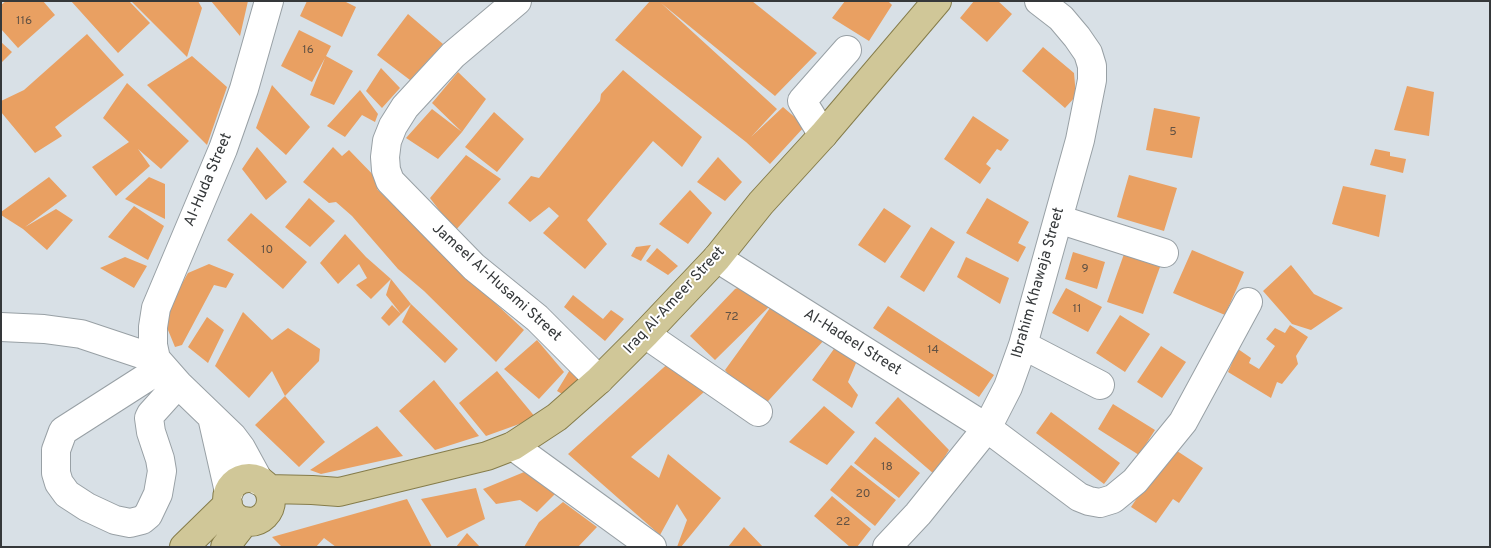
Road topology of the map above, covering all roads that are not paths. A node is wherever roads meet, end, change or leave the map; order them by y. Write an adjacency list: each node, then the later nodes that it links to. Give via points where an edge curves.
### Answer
1 (269, 1): 14 (street, Al-Huda Street, via 223,149 156,308 153,345)
2 (517, 1): 15 (street, Jameel Al-Husami Street, via 453,55 405,107 387,141 386,170 390,181 474,267 537,318)
3 (937, 1): 6 (main road, Iraq Al-Ameer Street)
4 (1039, 1): 7 (street, Ibrahim Khawaja Street, via 1078,37 1092,66 1080,140)
5 (847, 50): 6 (street, via 802,101)
6 (823, 135): 9 (main road, Iraq Al-Ameer Street, via 761,203)
7 (1058, 219): 8 (street); 13 (street, Ibrahim Khawaja Street)
8 (1164, 253)
9 (717, 258): 12 (main road, Iraq Al-Ameer Street); 18 (street, Al-Hadeel Street)
10 (1248, 302): 18 (street, Al-Hadeel Street, via 1183,422 1135,481 1113,499 1100,503 1079,497)
11 (1, 327): 14 (street, via 81,334)
12 (645, 334): 15 (main road, Iraq Al-Ameer Street); 17 (street)
13 (1023, 345): 16 (street); 18 (street, Ibrahim Khawaja Street, via 1008,387)
14 (166, 370): 14 (street, via 63,431 56,450 56,473 58,483 67,494 115,520 130,523 148,515 158,494 162,471 149,418); 20 (street, via 241,448)
15 (599, 380): 19 (main road, Iraq Al-Ameer Street, via 557,417)
16 (1100, 385)
17 (758, 412)
18 (987, 428): 24 (street, Ibrahim Khawaja Street, via 918,514)
19 (513, 446): 20 (main road, Iraq Al-Ameer Street, via 487,456 339,492 333,499); 23 (street)
20 (250, 500): 21 (main road); 22 (main road)
21 (184, 547)
22 (225, 547)
23 (652, 547)
24 (887, 547)

